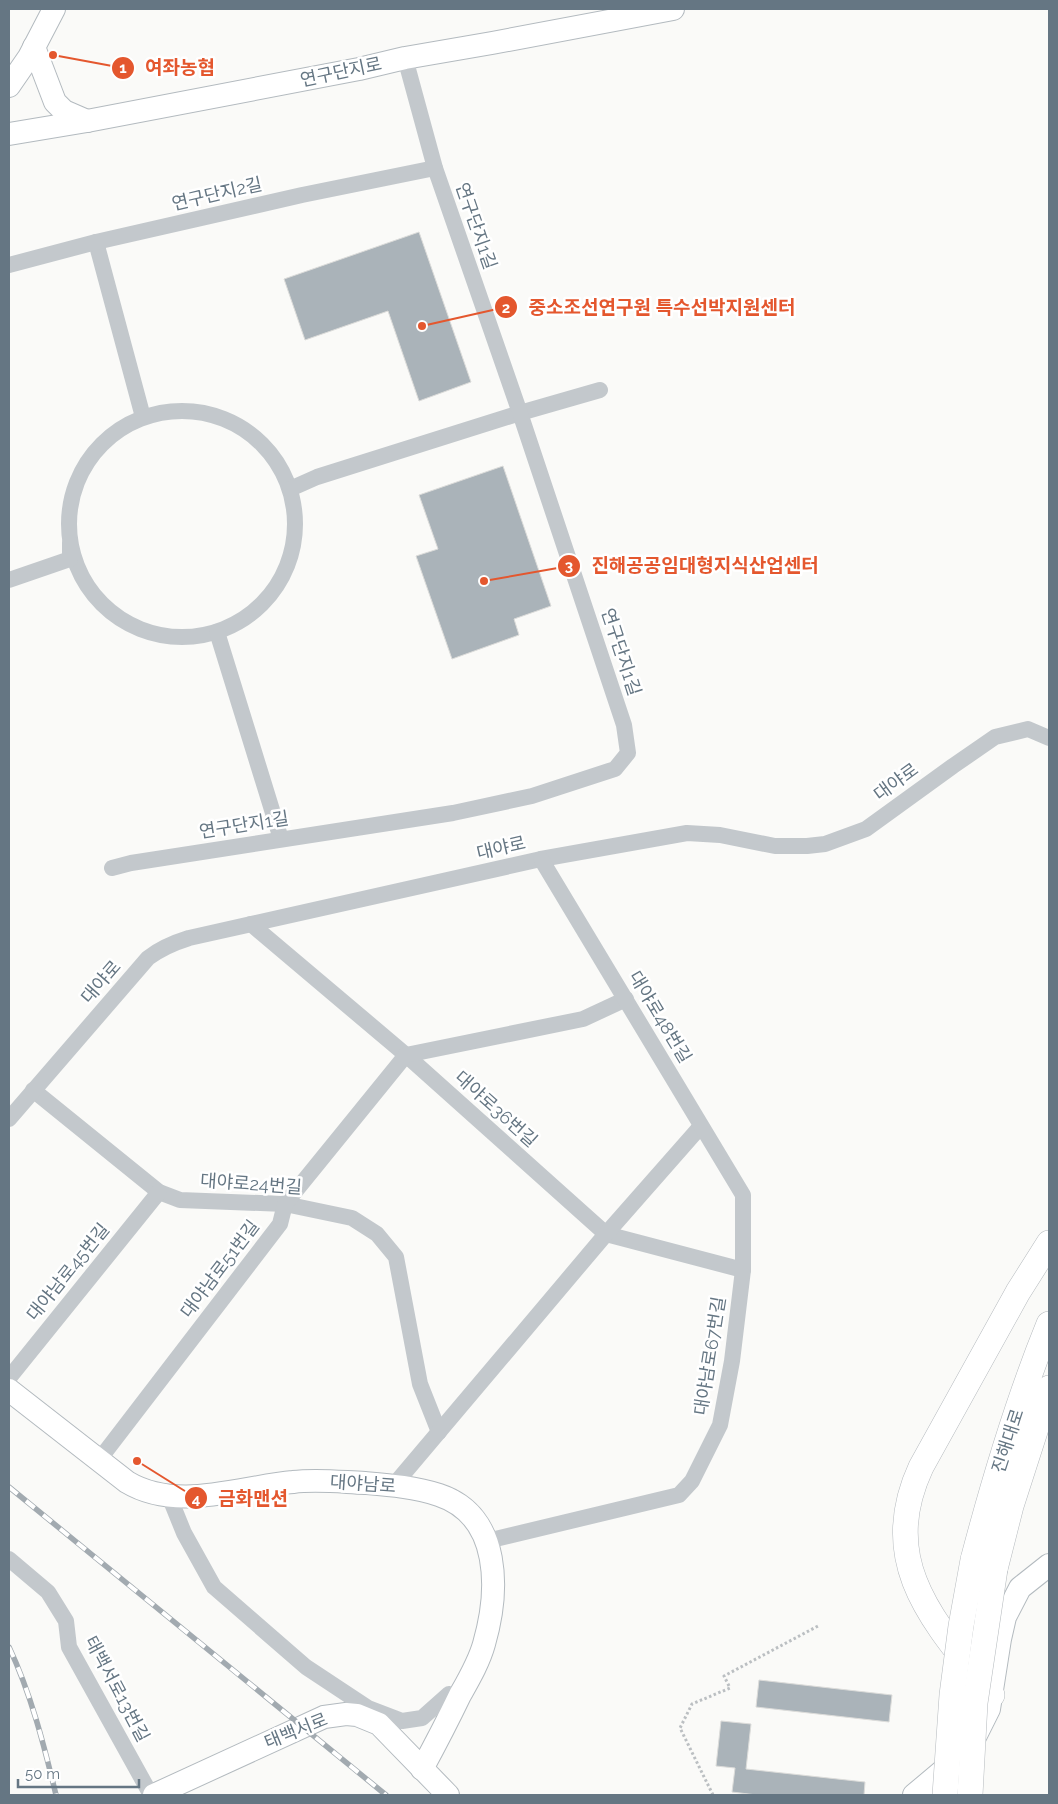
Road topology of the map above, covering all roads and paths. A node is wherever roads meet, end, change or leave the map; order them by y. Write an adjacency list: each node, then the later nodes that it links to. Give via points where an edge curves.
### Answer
1 (54, 9): 3 (street)
2 (672, 9): 4 (street, 연구단지로)
3 (34, 48): 5 (street); 6 (street, via 55,102)
4 (406, 58): 6 (street, 연구단지로); 8 (street, 연구단지1길)
5 (9, 86)
6 (87, 121): 7 (street, 연구단지로)
7 (9, 134)
8 (435, 168): 9 (street, 연구단지2길); 12 (street, 연구단지1길)
9 (96, 242): 10 (street, 연구단지2길); 13 (street)
10 (9, 265)
11 (600, 390): 12 (street)
12 (520, 413): 14 (street, via 317,477); 19 (street, 연구단지1길, via 624,725 628,753 615,769 532,796 453,813)
13 (143, 417): 14 (street, via 179,410 215,415 248,431 274,457); 15 (street, via 116,432 89,460 77,481 69,511)
14 (290, 489): 17 (street, via 296,524 290,560 274,591 249,616)
15 (70, 543): 16 (street, via 70,559); 17 (street, via 80,574 98,601 124,622 153,634 185,638)
16 (9, 580)
17 (217, 632): 19 (street)
18 (1049, 738): 20 (street, 대야로, via 1028,730 995,737 866,829 824,844 775,846 720,835 687,833)
19 (281, 839): 21 (street, 연구단지1길)
20 (541, 859): 22 (street, 대야로); 23 (street, 대야로48번길)
21 (112, 868)
22 (251, 924): 24 (street, 대야로36번길); 25 (street, 대야로, via 189,938 155,952)
23 (626, 999): 24 (street, via 583,1019); 27 (street, 대야로48번길)
24 (406, 1055): 30 (street, 대야남로51번길); 31 (street, 대야로36번길)
25 (33, 1090): 26 (street, 대야로); 28 (street, 대야로24번길)
26 (9, 1118)
27 (701, 1126): 29 (street, 대야로48번길); 31 (street)
28 (158, 1192): 30 (street, 대야로24번길, via 180,1200); 35 (street, 대야남로45번길)
29 (743, 1195): 33 (street, 대야남로67번길)
30 (284, 1204): 38 (street, 대야로24번길, via 352,1218 377,1234 396,1256 420,1384); 39 (street, 대야남로51번길, via 280,1224)
31 (606, 1234): 33 (street, 대야로36번길); 38 (street)
32 (1049, 1243): 48 (main road, via 1018,1292 921,1467 906,1514 908,1565 921,1598 934,1620)
33 (743, 1270): 42 (street, 대야남로67번길, via 720,1425 692,1481 679,1494)
34 (1049, 1324): 44 (main road, 진해대로, via 989,1499)
35 (9, 1378)
36 (1049, 1388): 44 (main road, 진해대로, via 1011,1506)
37 (9, 1390): 39 (street, 대야남로)
38 (439, 1432): 40 (street)
39 (99, 1460): 41 (street, 대야남로, via 140,1489)
40 (394, 1485): 41 (street, 대야남로, via 295,1482 210,1494); 42 (street, 대야남로, via 440,1495 464,1508 477,1521)
41 (169, 1496): 47 (street, via 184,1533 214,1587 306,1667 368,1708 402,1721 422,1718)
42 (487, 1541): 49 (street, 대야남로, via 494,1580 484,1645)
43 (9, 1559): 50 (street, 태백서로13번길, via 48,1592 66,1621 69,1647)
44 (984, 1564): 54 (main road, bridge, via 961,1626); 55 (main road, bridge)
45 (1047, 1574): 48 (street, via 1020,1588 1005,1617)
46 (818, 1626): 52 (path, via 724,1676 730,1688 692,1704 680,1728)
47 (449, 1694)
48 (992, 1695): 53 (street, via 983,1723 964,1753)
49 (422, 1769): 50 (street, 태백서로, via 379,1724 357,1715 334,1715); 51 (street, 태백서로)
50 (152, 1795)
51 (448, 1795)
52 (713, 1795)
53 (914, 1795)
54 (945, 1795)
55 (970, 1795)

